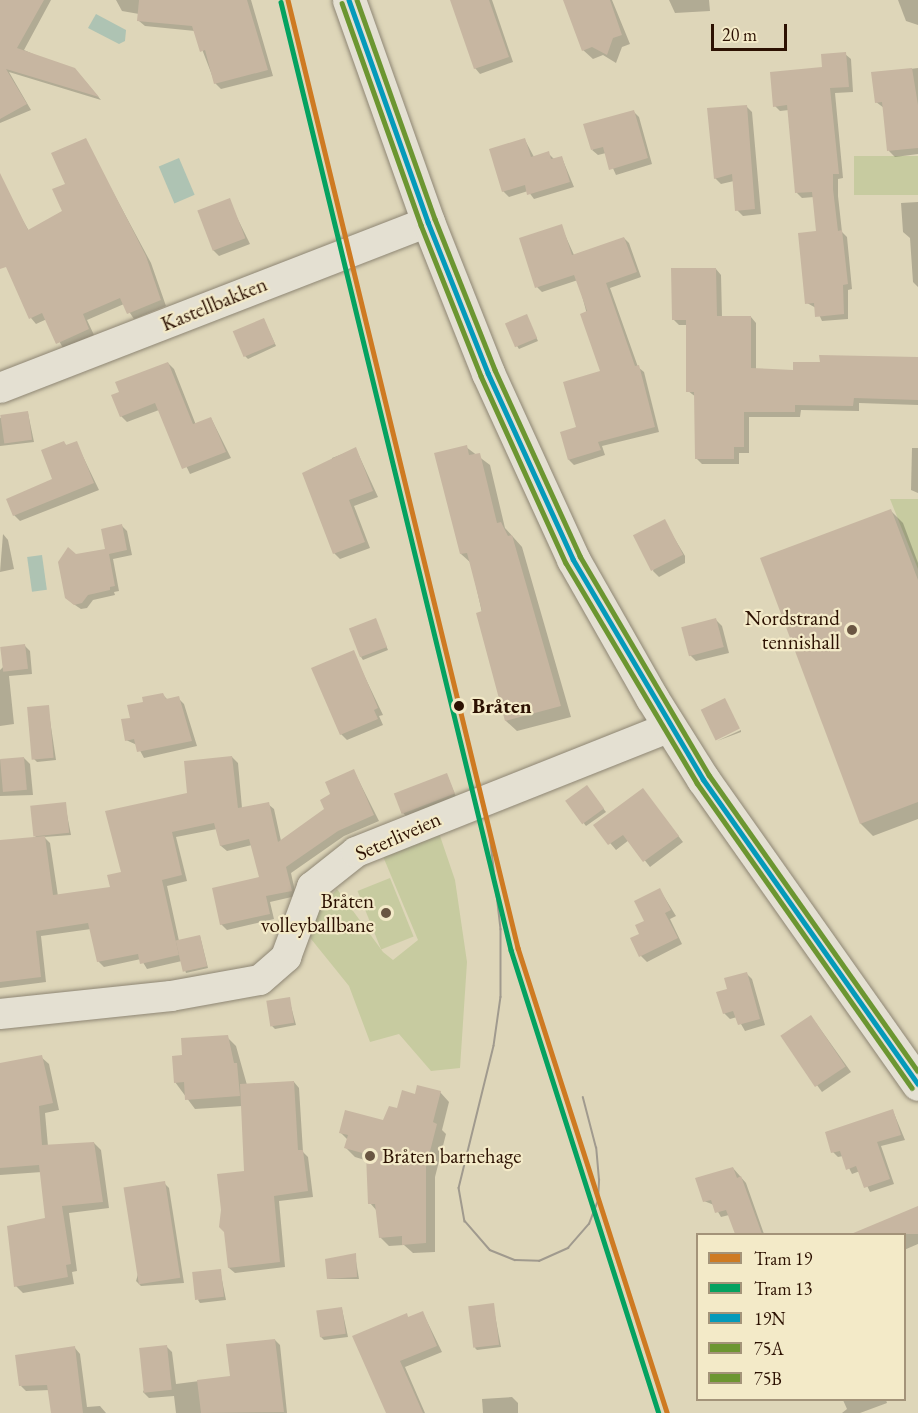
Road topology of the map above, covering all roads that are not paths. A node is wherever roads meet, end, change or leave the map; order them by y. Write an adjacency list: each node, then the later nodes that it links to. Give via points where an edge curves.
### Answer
1 (349, 0): 2 (main road)
2 (428, 222): 3 (street, Kastellbakken); 4 (main road, via 544,501)
3 (0, 388)
4 (670, 727): 5 (street, Seterliveien, via 356,852 312,887 286,957 260,980 171,996); 6 (main road)
5 (0, 1014)
6 (918, 1084)

